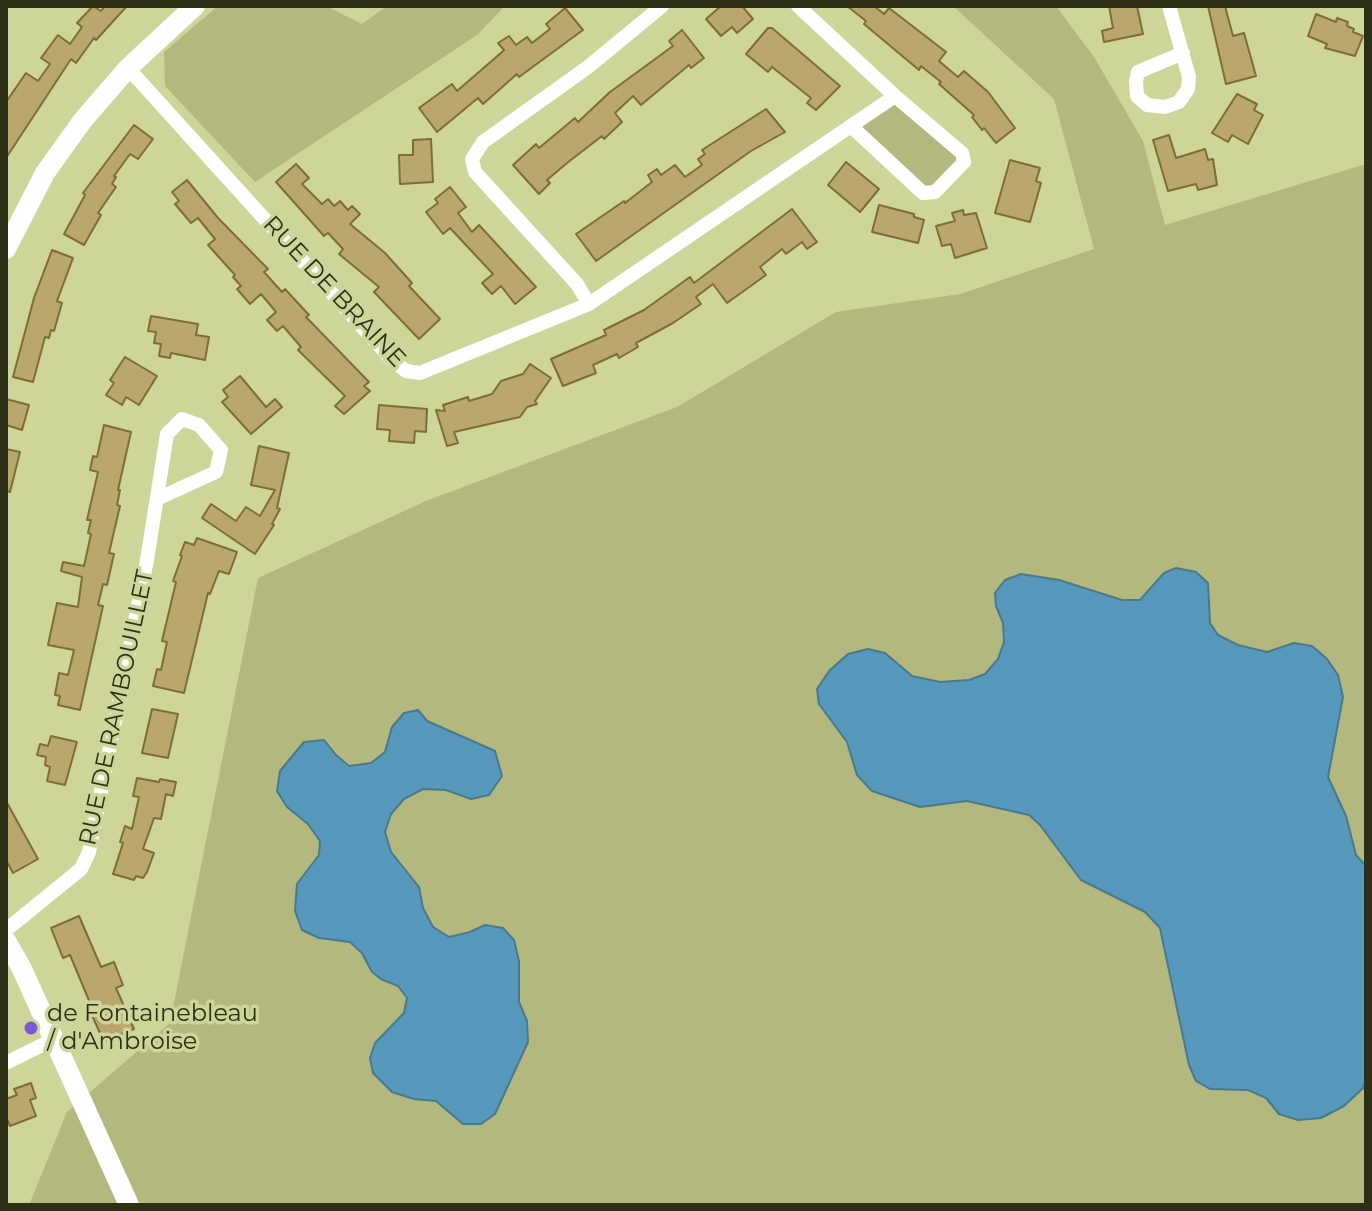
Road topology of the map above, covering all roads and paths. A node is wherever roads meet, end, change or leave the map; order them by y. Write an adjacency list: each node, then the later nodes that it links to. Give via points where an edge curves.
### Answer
1 (195, 6): 6 (street)
2 (662, 6): 10 (street, via 483,142 472,159 481,180 577,284)
3 (798, 6): 7 (street)
4 (1169, 6): 5 (street)
5 (1183, 53)
6 (128, 68): 9 (street, via 62,149); 10 (street, RUE DE BRAINE, via 406,371 420,373)
7 (895, 96): 8 (street, RUE DE BRAINE); 8 (street, via 962,153 964,162 935,192 923,193)
8 (852, 127): 10 (street, RUE DE BRAINE)
9 (6, 249)
10 (589, 304)
11 (157, 499): 11 (street, RUE DE RAMBOUILLET, via 216,472 221,450 199,425 182,419 167,434); 12 (street, RUE DE RAMBOUILLET, via 89,852 81,869)
12 (6, 930)
13 (6, 941): 14 (street)
14 (54, 1039): 15 (street); 16 (street)
15 (6, 1063)
16 (129, 1205)

